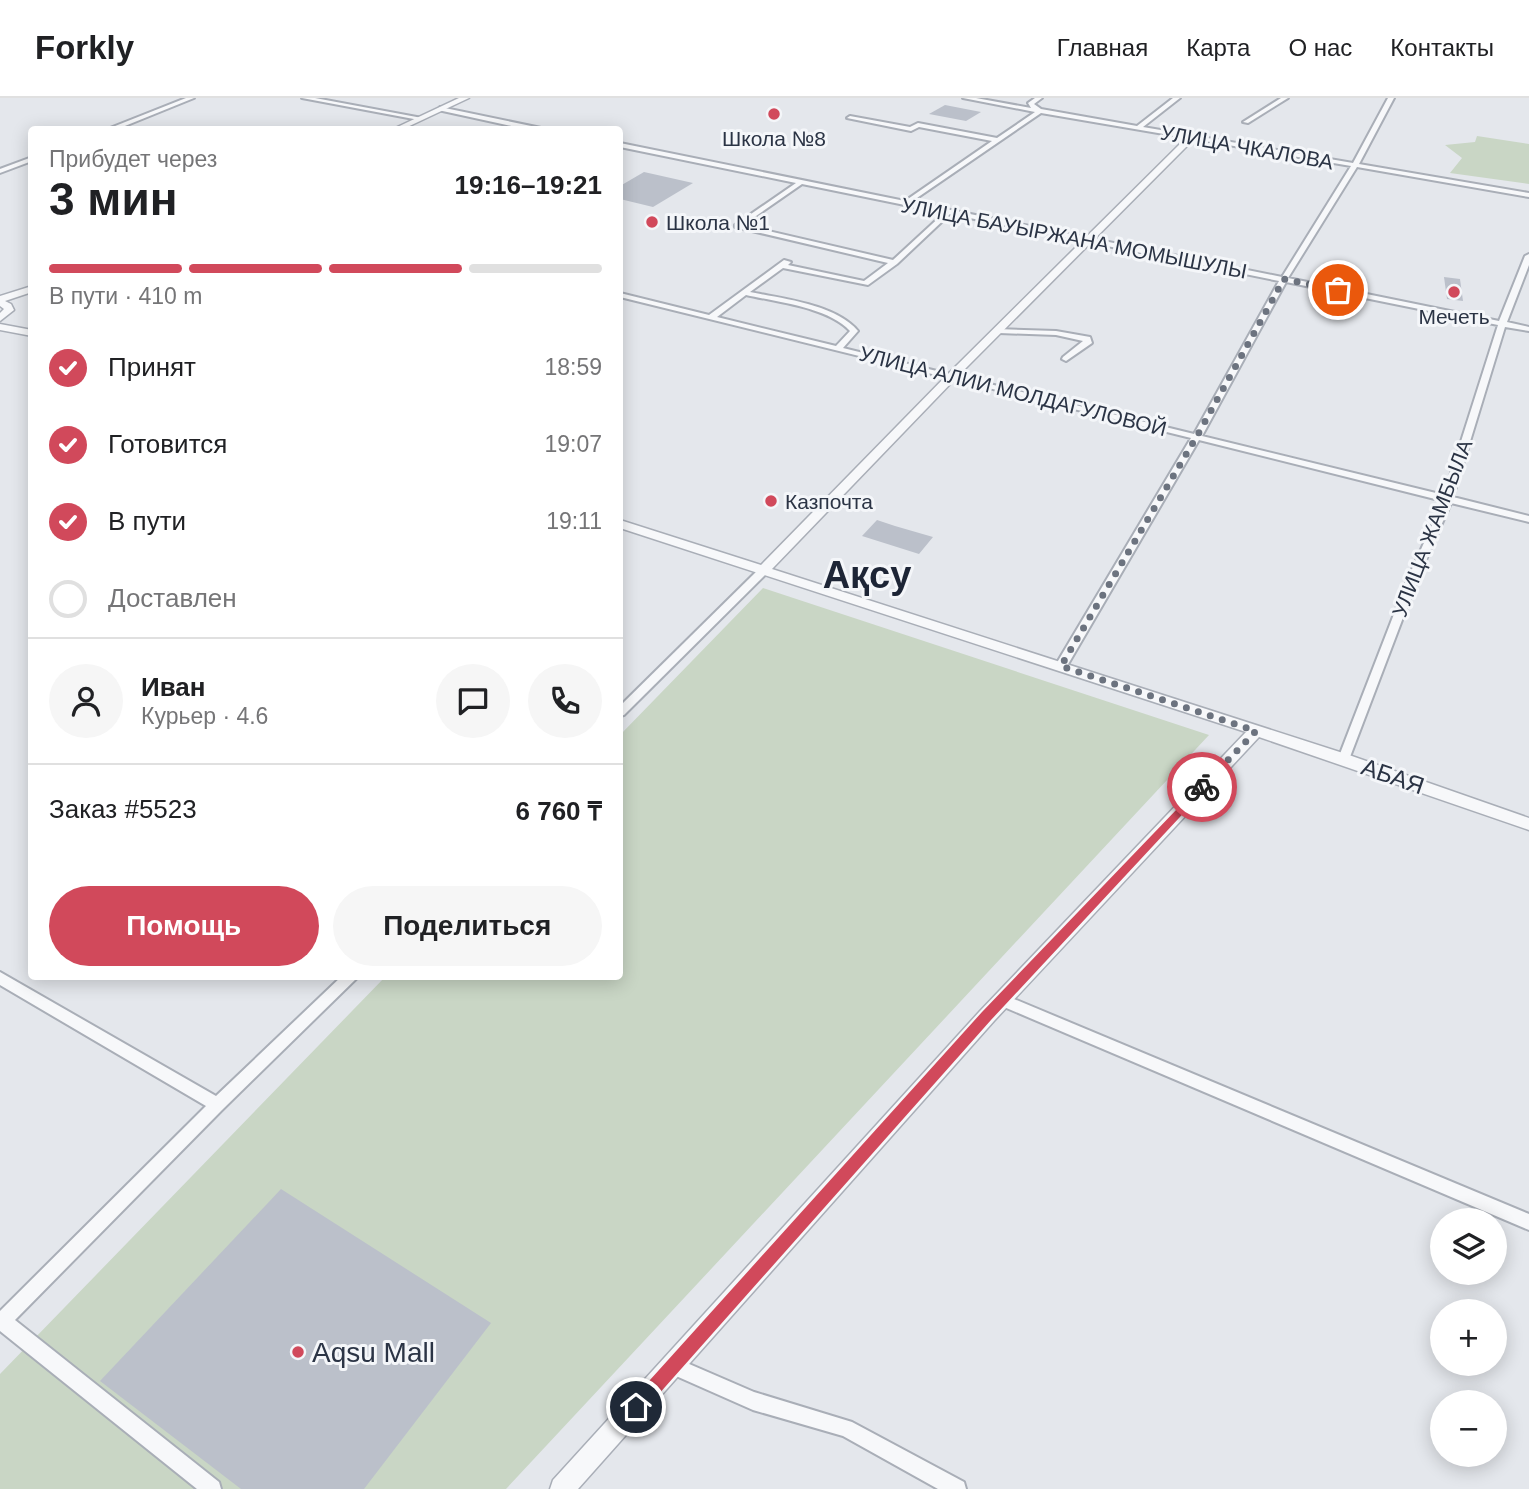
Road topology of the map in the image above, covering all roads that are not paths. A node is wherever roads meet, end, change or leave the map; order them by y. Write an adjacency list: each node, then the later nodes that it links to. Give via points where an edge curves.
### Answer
1 (191, 98): 14 (street)
2 (304, 98): 11 (street)
3 (465, 98): 9 (street)
4 (965, 98): 10 (street, УЛИЦА ЧКАЛОВА)
5 (1039, 98): 10 (street, via 1030,104)
6 (1177, 98): 17 (street)
7 (1284, 98): 13 (street)
8 (1391, 98): 22 (street)
9 (440, 109): 11 (street); 16 (street)
10 (1040, 111): 17 (street, УЛИЦА ЧКАЛОВА); 19 (street)
11 (419, 118): 15 (street)
12 (850, 118): 19 (street)
13 (1246, 122)
14 (118, 126)
15 (402, 126)
16 (522, 126)
17 (1138, 128): 18 (street, УЛИЦА ЧКАЛОВА)
18 (1192, 137): 22 (street, УЛИЦА ЧКАЛОВА); 28 (street)
19 (999, 140): 26 (street)
20 (623, 146): 24 (street, УЛИЦА БАУЫРЖАНА МОМЫШУЛЫ)
21 (28, 160): 23 (street)
22 (1355, 165): 25 (street, УЛИЦА ЧКАЛОВА); 31 (street)
23 (0, 171)
24 (800, 183): 26 (street, УЛИЦА БАУЫРЖАНА МОМЫШУЛЫ); 30 (street, via 738,226)
25 (1529, 195)
26 (904, 204): 27 (street, УЛИЦА БАУЫРЖАНА МОМЫШУЛЫ)
27 (947, 213): 28 (street, УЛИЦА БАУЫРЖАНА МОМЫШУЛЫ); 30 (street)
28 (1089, 242): 31 (street, УЛИЦА БАУЫРЖАНА МОМЫШУЛЫ); 41 (street)
29 (1529, 256): 37 (street, УЛИЦА ЖАМБЫЛА)
30 (894, 262): 33 (street, via 858,284 785,264)
31 (1284, 279): 37 (street, УЛИЦА БАУЫРЖАНА МОМЫШУЛЫ); 45 (street)
32 (28, 291): 35 (street)
33 (745, 293): 36 (street); 42 (street, via 846,323 854,331)
34 (623, 296): 36 (street, УЛИЦА АЛИИ МОЛДАГУЛОВОЙ)
35 (3, 308): 40 (street)
36 (710, 317): 42 (street, УЛИЦА АЛИИ МОЛДАГУЛОВОЙ)
37 (1502, 324): 39 (street, УЛИЦА БАУЫРЖАНА МОМЫШУЛЫ); 46 (street, УЛИЦА ЖАМБЫЛА)
38 (0, 327): 40 (street)
39 (1529, 329)
40 (27, 331)
41 (999, 331): 43 (street, via 1056,333 1087,340); 44 (street)
42 (838, 348): 44 (street, УЛИЦА АЛИИ МОЛДАГУЛОВОЙ)
43 (1066, 359)
44 (952, 376): 45 (street, УЛИЦА АЛИИ МОЛДАГУЛОВОЙ); 49 (street)
45 (1197, 436): 46 (street, УЛИЦА АЛИИ МОЛДАГУЛОВОЙ); 50 (street)
46 (1448, 499): 47 (street, УЛИЦА АЛИИ МОЛДАГУЛОВОЙ); 53 (street, УЛИЦА ЖАМБЫЛА)
47 (1529, 519)
48 (623, 525): 49 (street, АБАЯ)
49 (763, 571): 50 (street, АБАЯ); 51 (street)
50 (1061, 666): 52 (street, АБАЯ)
51 (623, 709)
52 (1256, 731): 53 (street, АБАЯ); 57 (street)
53 (1344, 759): 54 (street, АБАЯ)
54 (1529, 824)
55 (0, 978): 58 (street)
56 (348, 980): 58 (street)
57 (1002, 1000): 59 (street); 61 (street)
58 (217, 1105): 60 (street)
59 (1529, 1222)
60 (1, 1322): 62 (street)
61 (673, 1366): 63 (street); 64 (street, via 753,1401 846,1428)
62 (212, 1489)
63 (562, 1489)
64 (957, 1489)

